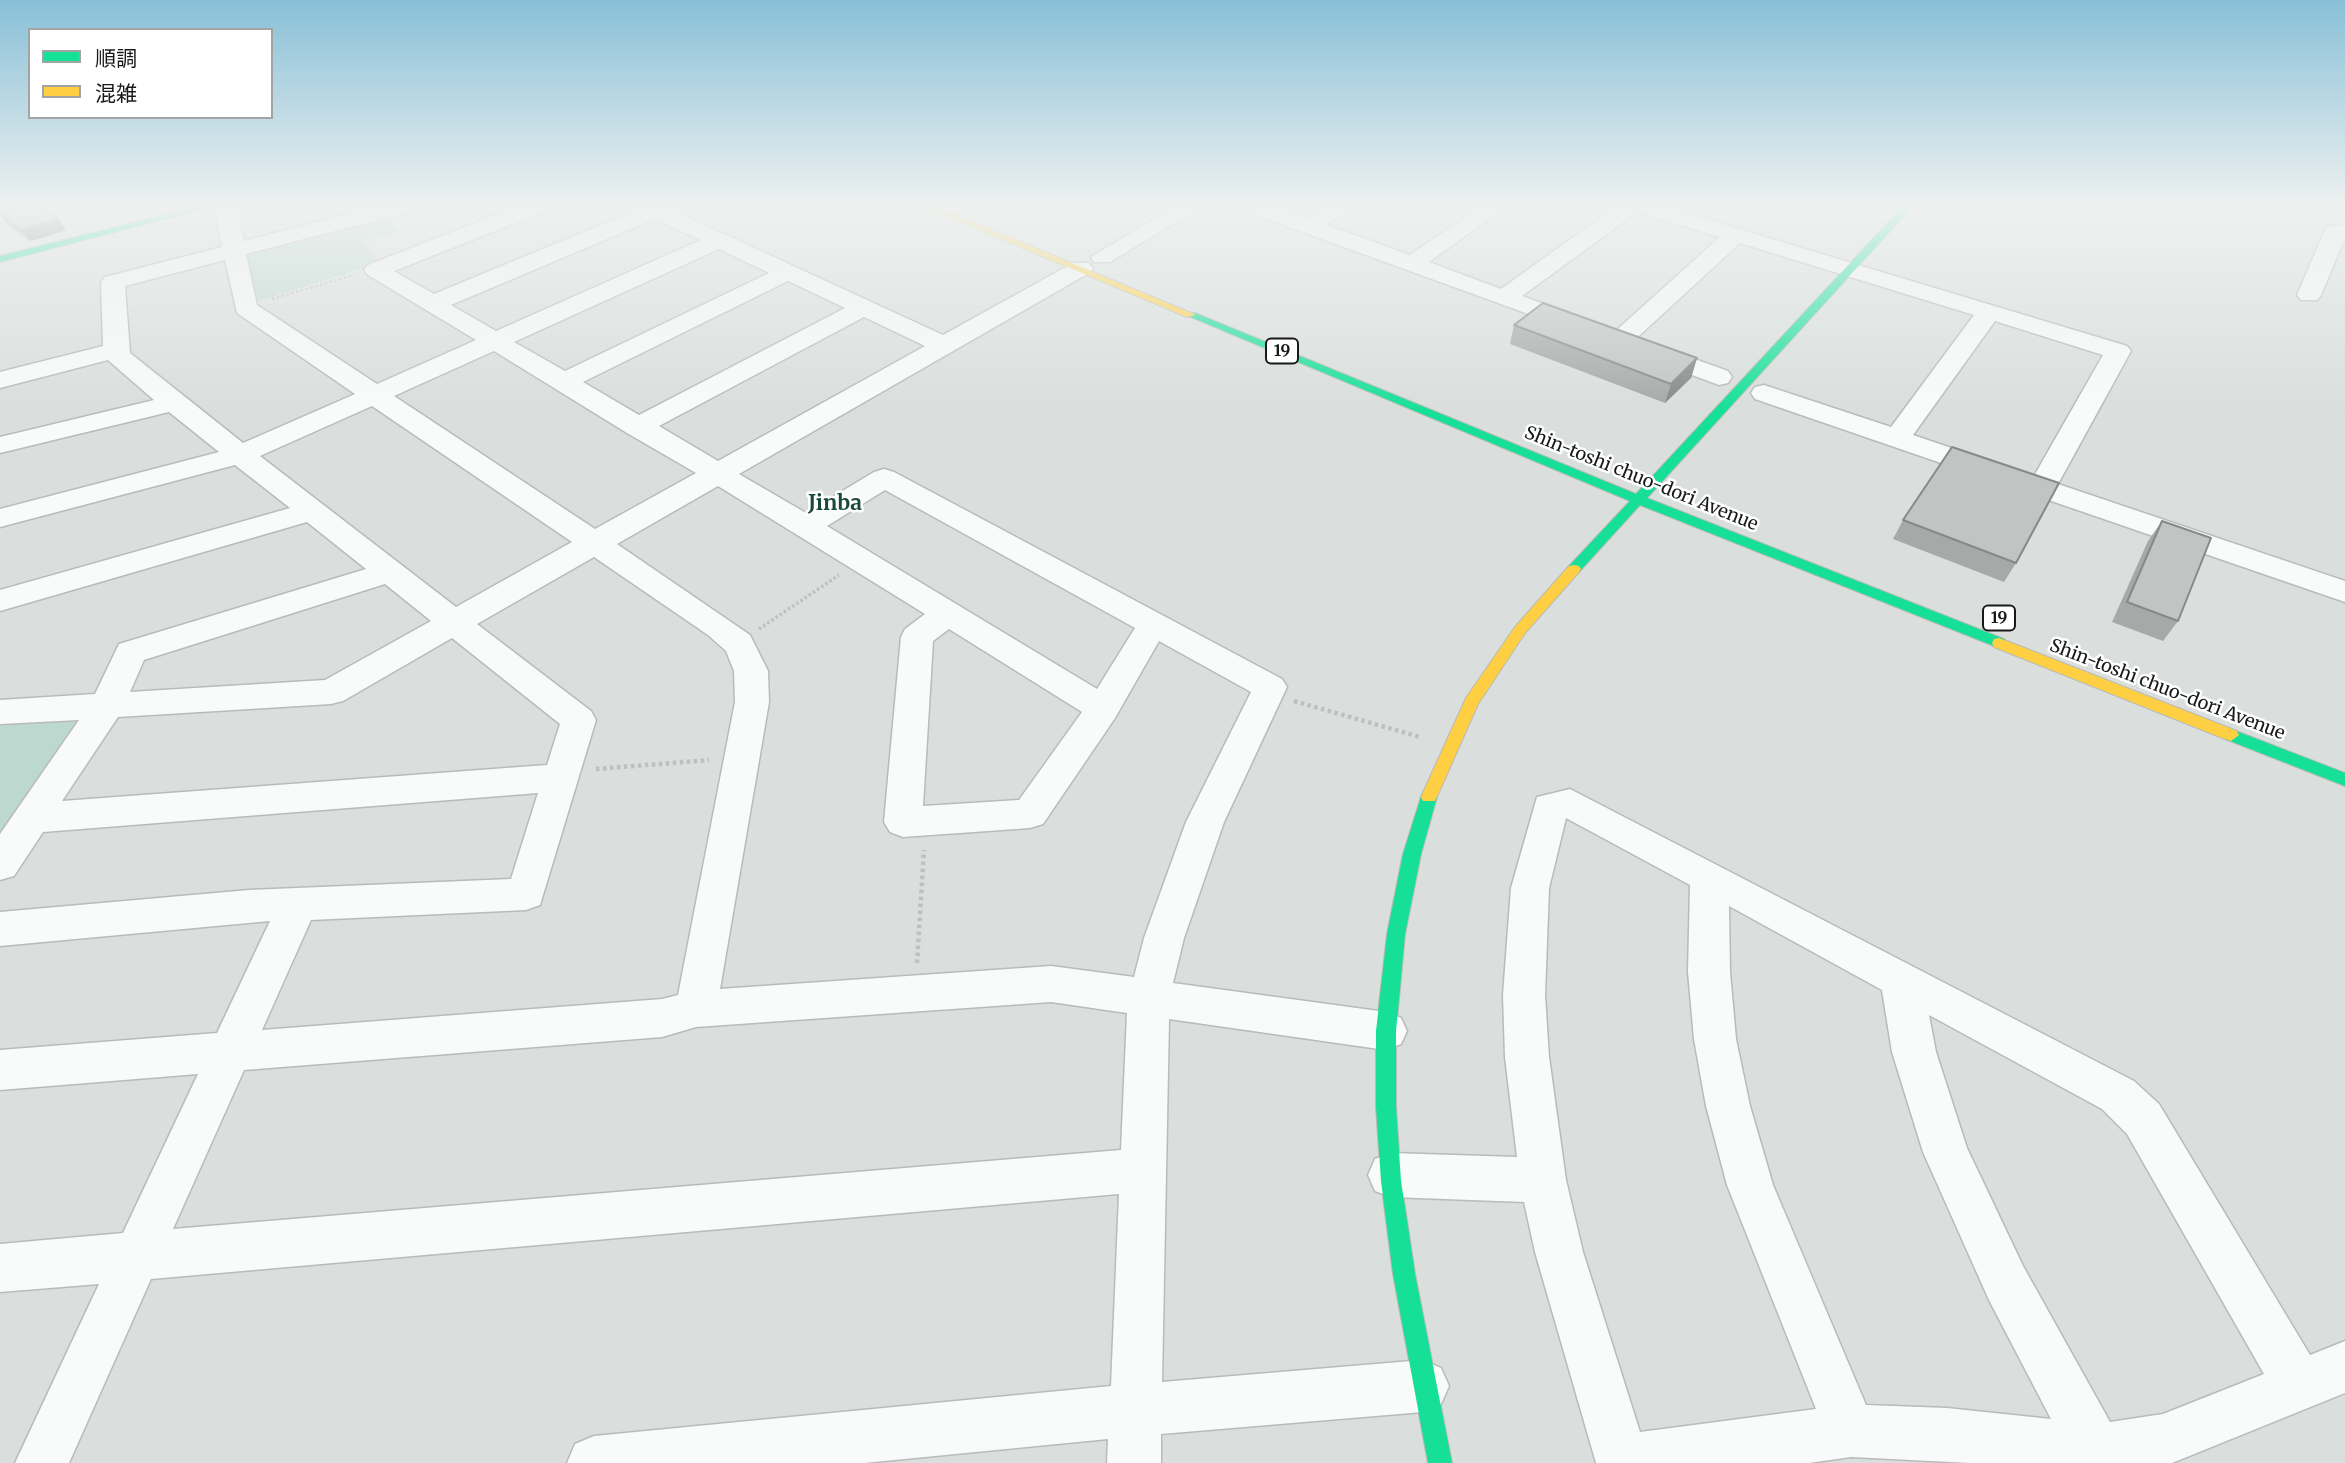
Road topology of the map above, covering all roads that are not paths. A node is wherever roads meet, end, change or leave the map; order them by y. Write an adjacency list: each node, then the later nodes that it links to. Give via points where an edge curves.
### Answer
1 (147, 273): 24 (street, via 113,282)
2 (238, 273): 29 (street, via 246,307)
3 (381, 273): 18 (street)
4 (501, 273): 18 (street)
5 (646, 273): 22 (street)
6 (786, 273): 27 (street)
7 (792, 273): 19 (street)
8 (1067, 273): 23 (street)
9 (1123, 273): 37 (street, Shin-toshi chuo-dori Avenue / 19)
10 (1437, 273): 17 (street)
11 (1539, 273): 17 (street)
12 (1694, 273): 21 (street)
13 (1847, 273): 37 (street)
14 (1861, 273): 20 (street)
15 (2318, 273): 16 (street)
16 (2309, 295)
17 (1504, 298): 21 (street)
18 (432, 304): 22 (street)
19 (864, 307): 23 (street); 31 (street)
20 (1989, 312): 32 (street); 36 (street, via 2118,351)
21 (1620, 340): 25 (street)
22 (494, 341): 27 (street); 29 (street)
23 (944, 345): 35 (street)
24 (117, 350): 26 (street); 30 (street, via 118,356)
25 (1719, 377)
26 (0, 380)
27 (563, 382): 31 (street)
28 (1764, 393): 32 (street)
29 (374, 395): 34 (street); 41 (street)
30 (174, 403): 33 (street); 34 (street)
31 (637, 427): 35 (street)
32 (1897, 438): 36 (street)
33 (0, 445)
34 (242, 454): 38 (street); 39 (street)
35 (717, 474): 40 (street); 41 (street)
36 (2042, 486): 43 (street)
37 (1637, 499): 52 (street, Shin-toshi chuo-dori Avenue / 19); 61 (street, via 1520,630 1471,702 1449,745 1412,854 1396,934)
38 (314, 511): 42 (street); 44 (street)
39 (0, 518)
40 (806, 526): 45 (street); 47 (street, via 884,478)
41 (593, 543): 46 (street); 60 (street, via 719,627 738,643 751,671 752,702)
42 (390, 572): 46 (street); 48 (street, via 131,652)
43 (2345, 592)
44 (0, 601)
45 (947, 614): 49 (street); 49 (street, via 917,637 903,822 1030,814)
46 (453, 622): 48 (street, via 331,692); 51 (street, via 579,720)
47 (1153, 624): 49 (street); 59 (street, via 1270,687 1205,822 1164,938)
48 (107, 706): 50 (street); 53 (street)
49 (1103, 709)
50 (0, 712)
51 (562, 775): 53 (street); 56 (street, via 526,894)
52 (2345, 780)
53 (31, 818): 54 (street)
54 (0, 864)
55 (1709, 877): 58 (street); 66 (street, via 1570,803 1550,807 1530,888 1524,984 1527,1057); 72 (street, via 1709,972 1728,1106 1750,1185)
56 (298, 904): 57 (street); 62 (street)
57 (0, 929)
58 (1901, 979): 69 (street, via 2132,1106); 73 (street, via 1914,1052 1946,1152 2006,1283)
59 (1149, 998): 60 (street, via 1051,984); 61 (street); 64 (street)
60 (695, 1009): 62 (street, via 662,1018)
61 (1385, 1031): 65 (street)
62 (229, 1052): 63 (street); 67 (street)
63 (0, 1070)
64 (1144, 1170): 67 (street); 71 (street)
65 (1391, 1175): 66 (street); 70 (street)
66 (1543, 1180): 74 (street, via 1559,1252)
67 (136, 1255): 68 (street); 75 (street)
68 (0, 1268)
69 (2322, 1376): 73 (street, via 2163,1440)
70 (1423, 1386): 71 (street); 78 (street)
71 (1135, 1410): 76 (street); 77 (street)
72 (1850, 1431): 73 (street, via 1947,1434); 74 (street)
73 (2096, 1450)
74 (1622, 1462)
75 (42, 1463)
76 (594, 1463)
77 (1134, 1463)
78 (1440, 1463)

